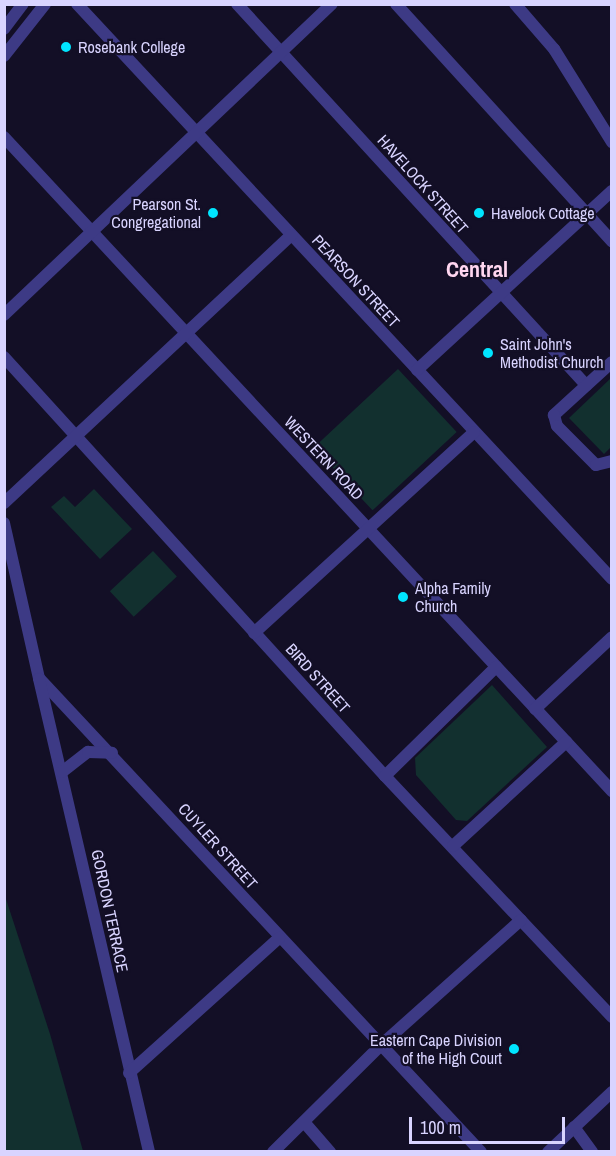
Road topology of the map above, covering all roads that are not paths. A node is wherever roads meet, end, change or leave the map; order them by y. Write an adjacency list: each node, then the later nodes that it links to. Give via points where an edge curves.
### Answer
1 (23, 4): 8 (street)
2 (45, 4): 10 (street)
3 (77, 4): 11 (street, PEARSON STREET)
4 (237, 4): 9 (street, HAVELOCK STREET)
5 (332, 4): 9 (street)
6 (396, 4): 15 (street)
7 (515, 4): 12 (street, via 554,49)
8 (4, 29)
9 (281, 52): 11 (street); 19 (street, HAVELOCK STREET)
10 (4, 56)
11 (197, 133): 16 (street); 17 (street, PEARSON STREET)
12 (612, 142)
13 (7, 143): 16 (street, WESTERN ROAD)
14 (612, 190): 15 (street)
15 (585, 213): 18 (street); 19 (street)
16 (93, 235): 20 (street); 21 (street, WESTERN ROAD)
17 (291, 235): 21 (street); 24 (street, PEARSON STREET)
18 (612, 241)
19 (499, 291): 24 (street); 25 (street, HAVELOCK STREET)
20 (4, 315)
21 (186, 334): 27 (street); 31 (street, WESTERN ROAD)
22 (4, 357): 27 (street, BIRD STREET)
23 (612, 362): 25 (street)
24 (417, 370): 26 (street, PEARSON STREET)
25 (586, 385): 28 (street, via 557,410 555,420 596,465)
26 (474, 432): 31 (street); 32 (street, PEARSON STREET)
27 (73, 437): 29 (street); 33 (street, BIRD STREET)
28 (612, 461)
29 (4, 503)
30 (4, 523): 36 (street)
31 (368, 530): 33 (street); 35 (street, WESTERN ROAD)
32 (612, 579)
33 (254, 633): 41 (street, BIRD STREET)
34 (612, 637): 37 (street)
35 (496, 668): 37 (street, WESTERN ROAD); 41 (street)
36 (39, 678): 39 (street, CUYLER STREET); 40 (street, GORDON TERRACE)
37 (535, 709): 38 (street, WESTERN ROAD)
38 (566, 742): 42 (street, WESTERN ROAD); 43 (street)
39 (112, 753): 40 (street, via 88,752); 45 (street, CUYLER STREET)
40 (62, 772): 48 (street, GORDON TERRACE)
41 (385, 776): 43 (street, BIRD STREET)
42 (612, 791)
43 (453, 846): 44 (street, BIRD STREET)
44 (521, 920): 46 (street, BIRD STREET); 47 (street)
45 (279, 938): 47 (street, CUYLER STREET); 48 (street)
46 (612, 1017)
47 (380, 1046): 50 (street); 55 (street, CUYLER STREET)
48 (129, 1073): 52 (street, GORDON TERRACE)
49 (612, 1092): 51 (street)
50 (304, 1122): 53 (street); 54 (street)
51 (574, 1127): 56 (street); 57 (street)
52 (149, 1152)
53 (273, 1152)
54 (330, 1152)
55 (481, 1152)
56 (548, 1152)
57 (592, 1152)

